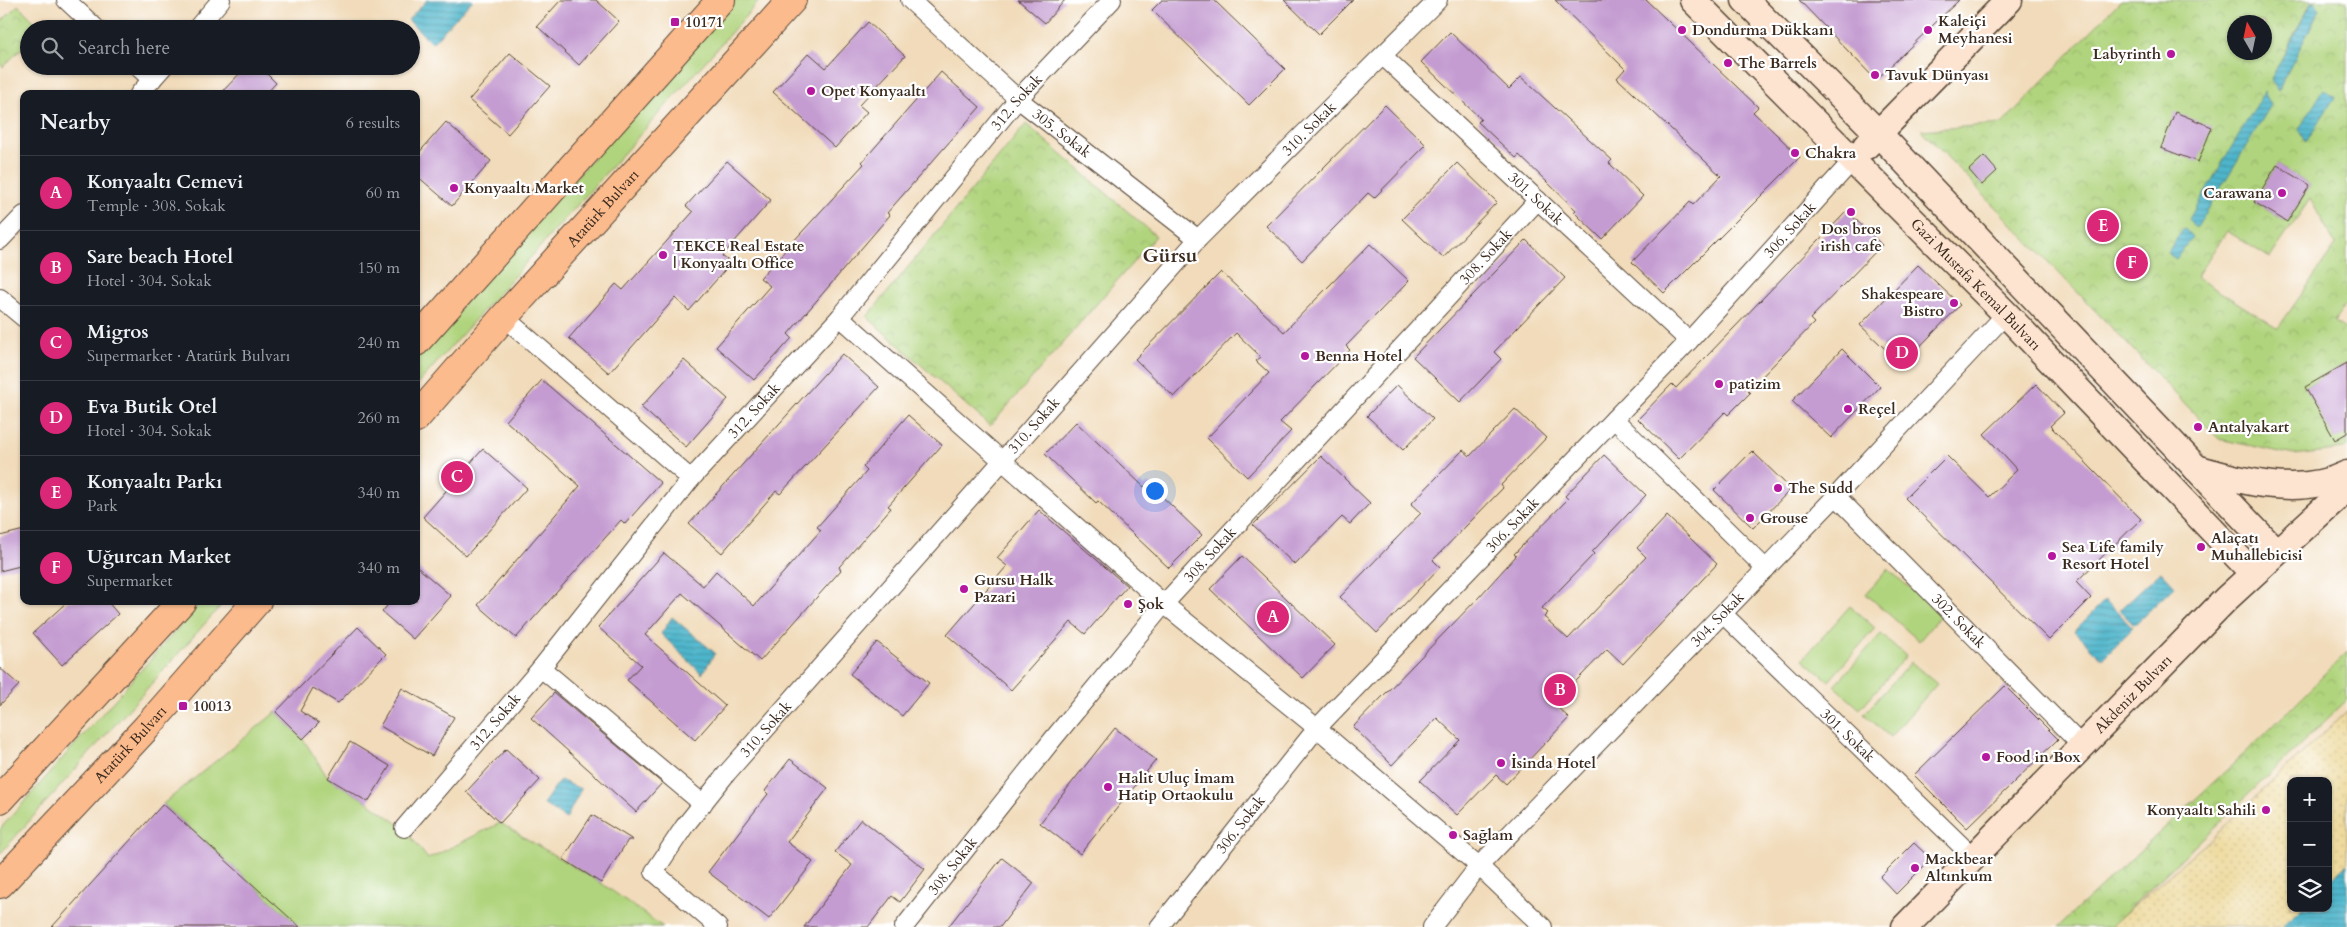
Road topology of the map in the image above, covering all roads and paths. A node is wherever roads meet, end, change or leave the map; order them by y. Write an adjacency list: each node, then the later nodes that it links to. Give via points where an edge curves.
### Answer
1 (66, 0): 11 (street)
2 (221, 0): 12 (street)
3 (720, 0): 31 (main road)
4 (792, 0): 30 (main road, Atatürk Bulvarı)
5 (910, 0): 18 (street, 305. Sokak)
6 (1112, 0): 18 (street, 312. Sokak)
7 (1438, 0): 13 (street, 310. Sokak)
8 (1694, 0): 20 (main road, Gazi Mustafa Kemal Bulvarı)
9 (1745, 0): 19 (main road, Gazi Mustafa Kemal Bulvarı)
10 (2009, 0): 19 (main road, 306. Sokak)
11 (87, 20)
12 (204, 20)
13 (1383, 56): 21 (street, 301. Sokak); 23 (street, 310. Sokak)
14 (146, 75): 16 (street)
15 (156, 75): 16 (street)
16 (152, 80): 17 (street)
17 (143, 90)
18 (1018, 99): 23 (street, 305. Sokak); 29 (street, 312. Sokak)
19 (1879, 134): 20 (main road, 306. Sokak); 25 (main road, Gazi Mustafa Kemal Bulvarı)
20 (1853, 160): 27 (main road, Gazi Mustafa Kemal Bulvarı); 32 (street, 306. Sokak)
21 (1538, 200): 32 (street, 301. Sokak); 44 (street, 308. Sokak)
22 (20, 219): 24 (street)
23 (1198, 239): 35 (street, 310. Sokak)
24 (0, 240)
25 (2028, 291): 27 (main road); 36 (main road, Gazi Mustafa Kemal Bulvarı)
26 (0, 298): 28 (street)
27 (2006, 314): 40 (street, 304. Sokak); 43 (main road, Gazi Mustafa Kemal Bulvarı)
28 (20, 315)
29 (840, 317): 35 (street); 38 (street, 312. Sokak)
30 (504, 318): 33 (main road, Atatürk Bulvarı); 38 (street)
31 (420, 338)
32 (1688, 341): 34 (street, 306. Sokak)
33 (420, 413)
34 (1614, 419): 42 (street); 49 (street, 306. Sokak)
35 (1002, 460): 44 (street); 52 (street, 310. Sokak)
36 (2196, 468): 37 (main road, via 2262,485 2316,483); 41 (main road, Gazi Mustafa Kemal Bulvarı)
37 (2347, 474)
38 (691, 479): 48 (street, 312. Sokak)
39 (2347, 488): 41 (main road, Akdeniz Bulvarı)
40 (1836, 496): 42 (street, 304. Sokak); 50 (street, 302. Sokak)
41 (2276, 552): 43 (main road, Akdeniz Bulvarı)
42 (1766, 569): 47 (street, 304. Sokak)
43 (2253, 573): 50 (main road, Akdeniz Bulvarı)
44 (1164, 604): 49 (street); 58 (street, 308. Sokak)
45 (178, 605): 51 (main road)
46 (253, 605): 56 (main road, Atatürk Bulvarı, via 146,728)
47 (1723, 614): 54 (street, 301. Sokak); 55 (street, 304. Sokak)
48 (541, 668): 52 (street); 53 (street, 312. Sokak)
49 (1317, 728): 55 (street); 59 (street, 306. Sokak)
50 (2080, 745): 54 (main road, Akdeniz Bulvarı)
51 (0, 799)
52 (703, 804): 57 (street, 310. Sokak, via 654,872)
53 (404, 828)
54 (1973, 857): 62 (main road, Akdeniz Bulvarı)
55 (1479, 866): 60 (street, 304. Sokak); 61 (street)
56 (0, 884)
57 (718, 927)
58 (904, 927)
59 (1158, 927)
60 (1432, 927)
61 (1543, 927)
62 (1905, 927)

